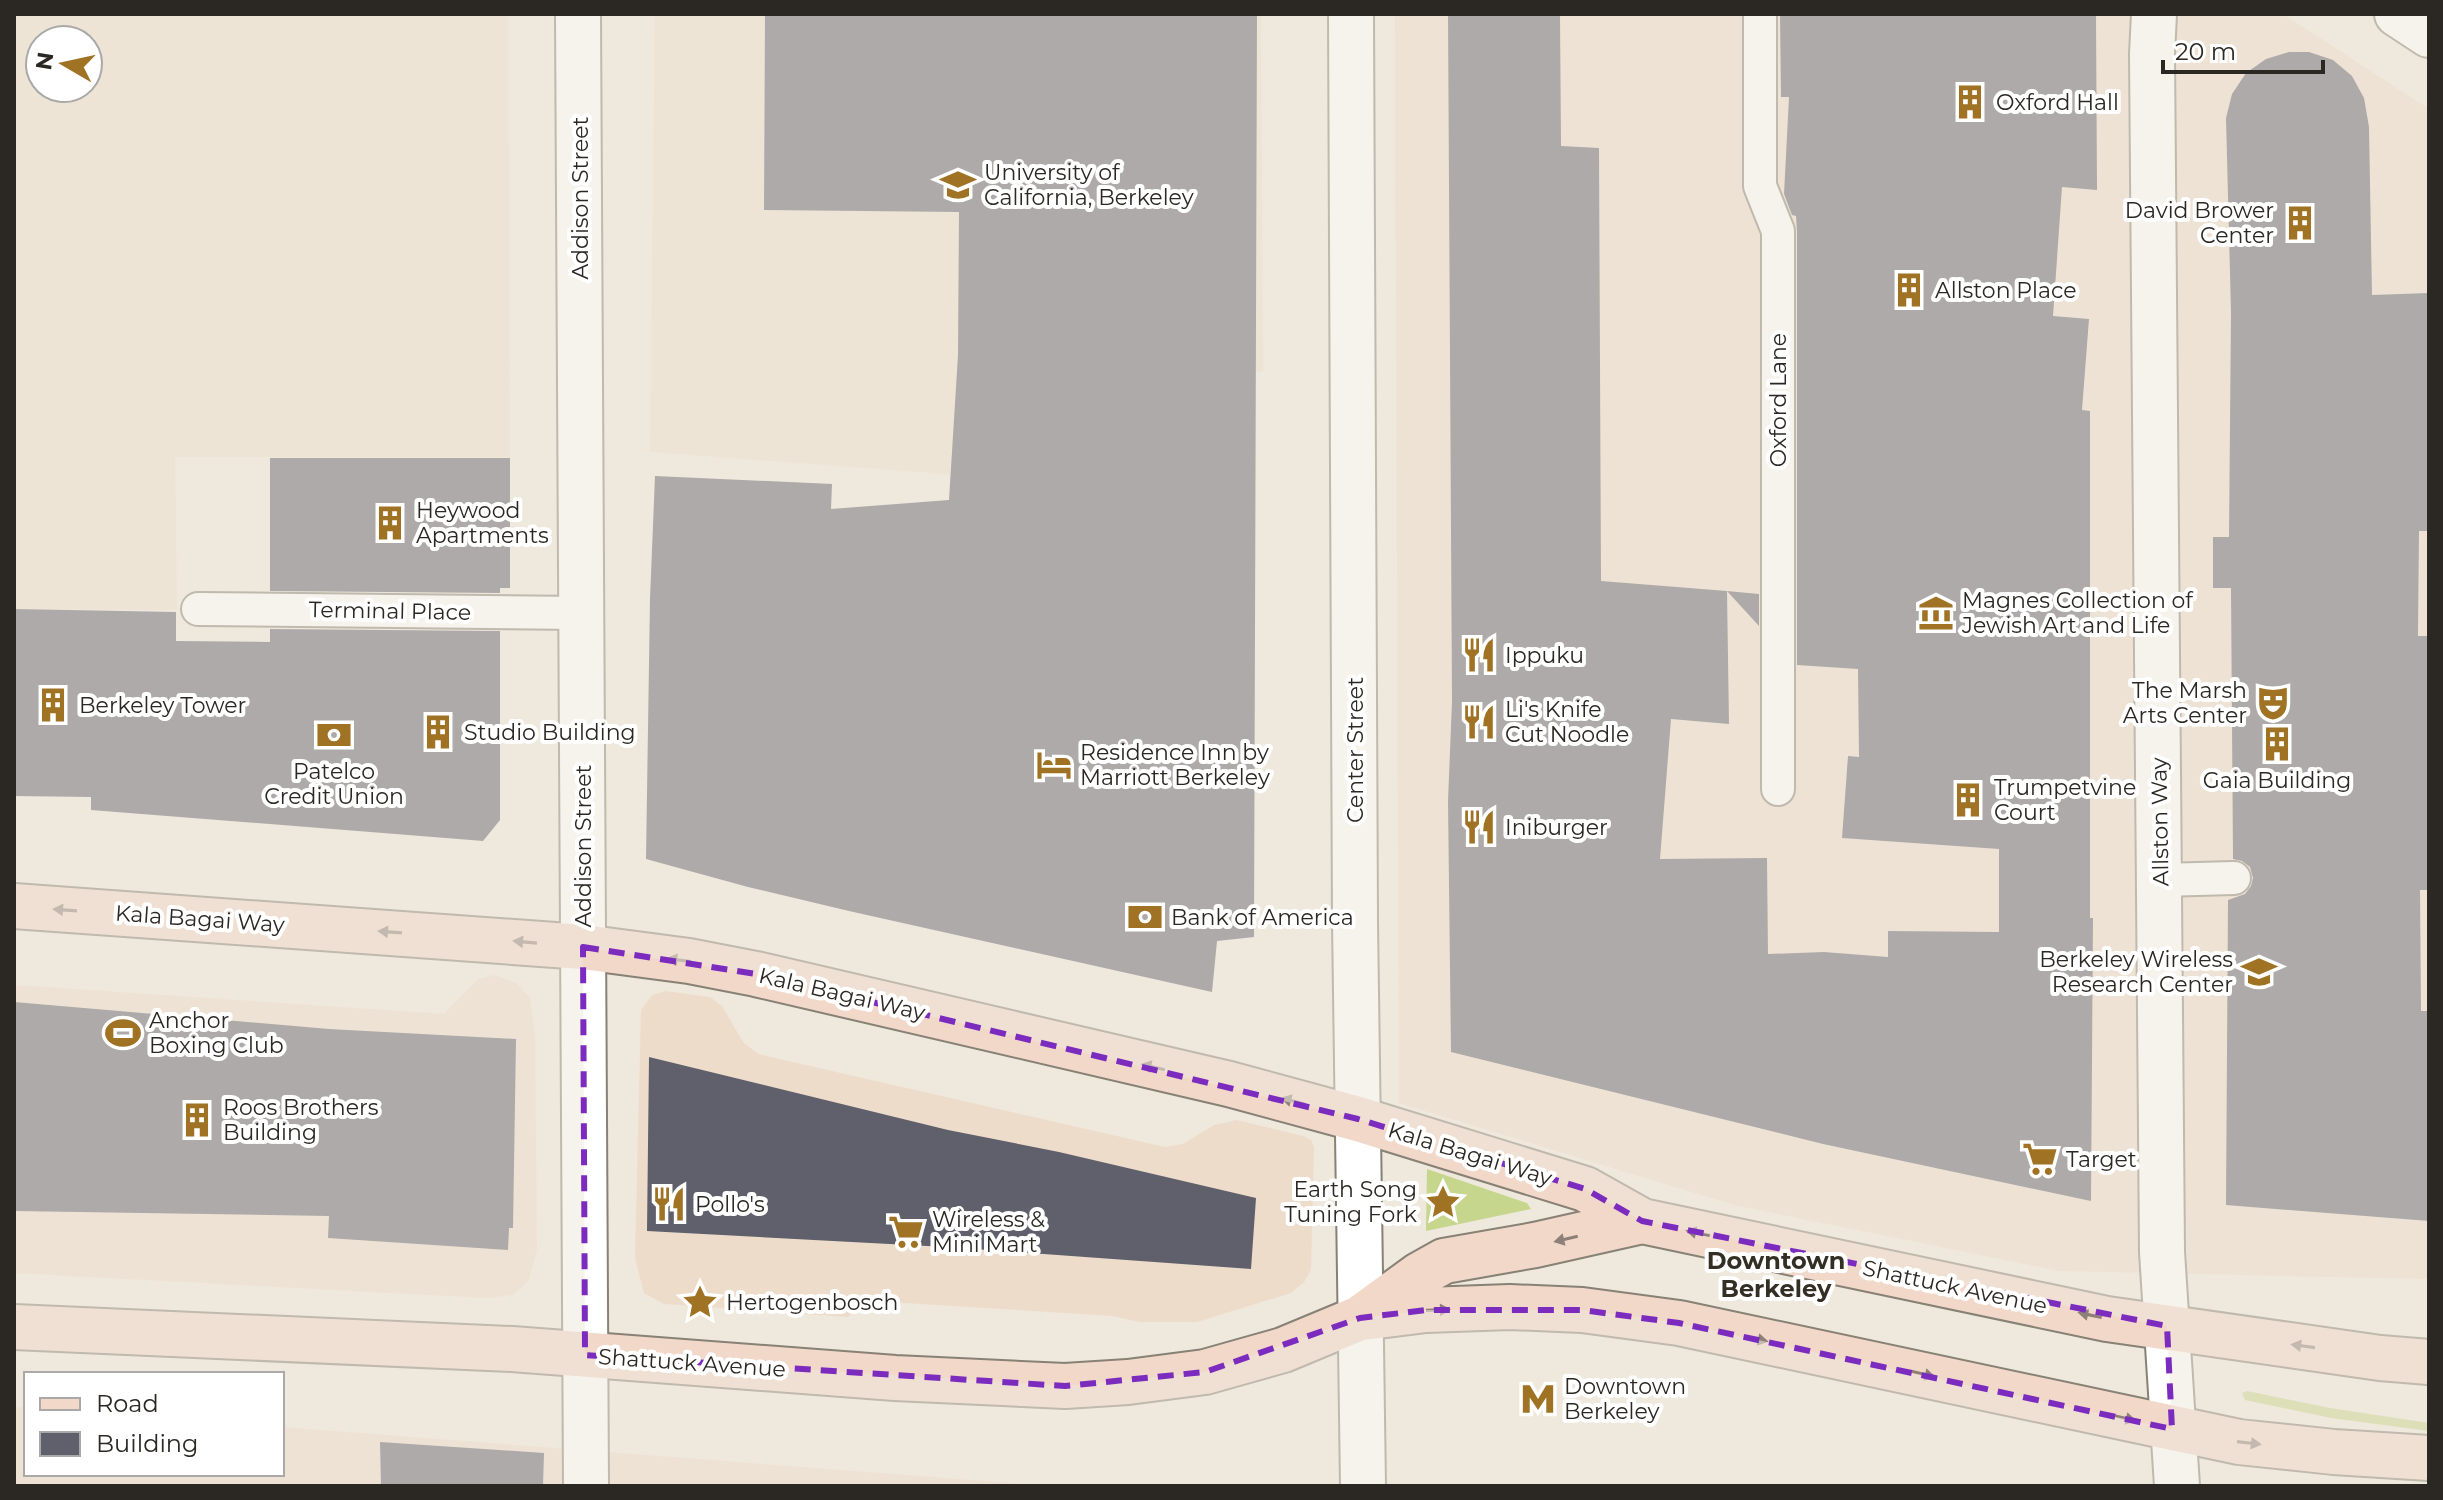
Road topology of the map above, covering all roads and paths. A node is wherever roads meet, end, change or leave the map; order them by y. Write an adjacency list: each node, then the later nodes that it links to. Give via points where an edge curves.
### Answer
1 (578, 14): 8 (street, Addison Street)
2 (1351, 14): 14 (street, Center Street)
3 (1760, 14): 9 (lane, Oxford Lane, via 1760,186 1778,231)
4 (2154, 14): 11 (street, Allston Way)
5 (2397, 14): 6 (street)
6 (2429, 35)
7 (198, 609): 8 (lane, Terminal Place)
8 (582, 613): 13 (street, Addison Street)
9 (1778, 789)
10 (2234, 878): 11 (lane)
11 (2161, 880): 17 (street, Allston Way, via 2162,1252)
12 (14, 906): 13 (main road, Kala Bagai Way, one-way to 12)
13 (583, 947): 14 (main road, Kala Bagai Way, one-way to 13, via 756,974); 19 (street, Addison Street)
14 (1358, 1119): 15 (main road, Kala Bagai Way, via 1585,1189); 16 (street, Center Street)
15 (1642, 1221): 16 (main road, Shattuck Avenue, one-way to 16, via 1444,1261); 17 (main road, Shattuck Avenue, one-way to 15, via 2107,1319)
16 (1360, 1318): 19 (main road, Shattuck Avenue, via 1283,1350 1205,1372 1065,1386); 21 (main road, Shattuck Avenue, one-way to 21, via 1426,1310 1596,1311 1679,1323); 24 (street, Center Street)
17 (2167, 1326): 20 (main road, Shattuck Avenue, one-way to 17); 21 (street, Allston Way)
18 (14, 1327): 19 (main road, Shattuck Avenue)
19 (585, 1355): 23 (street, Addison Street)
20 (2429, 1362)
21 (2172, 1429): 22 (main road, Shattuck Avenue, one-way to 22, via 2239,1442); 25 (street, Allston Way)
22 (2429, 1458)
23 (586, 1486)
24 (1363, 1486)
25 (2177, 1486)

